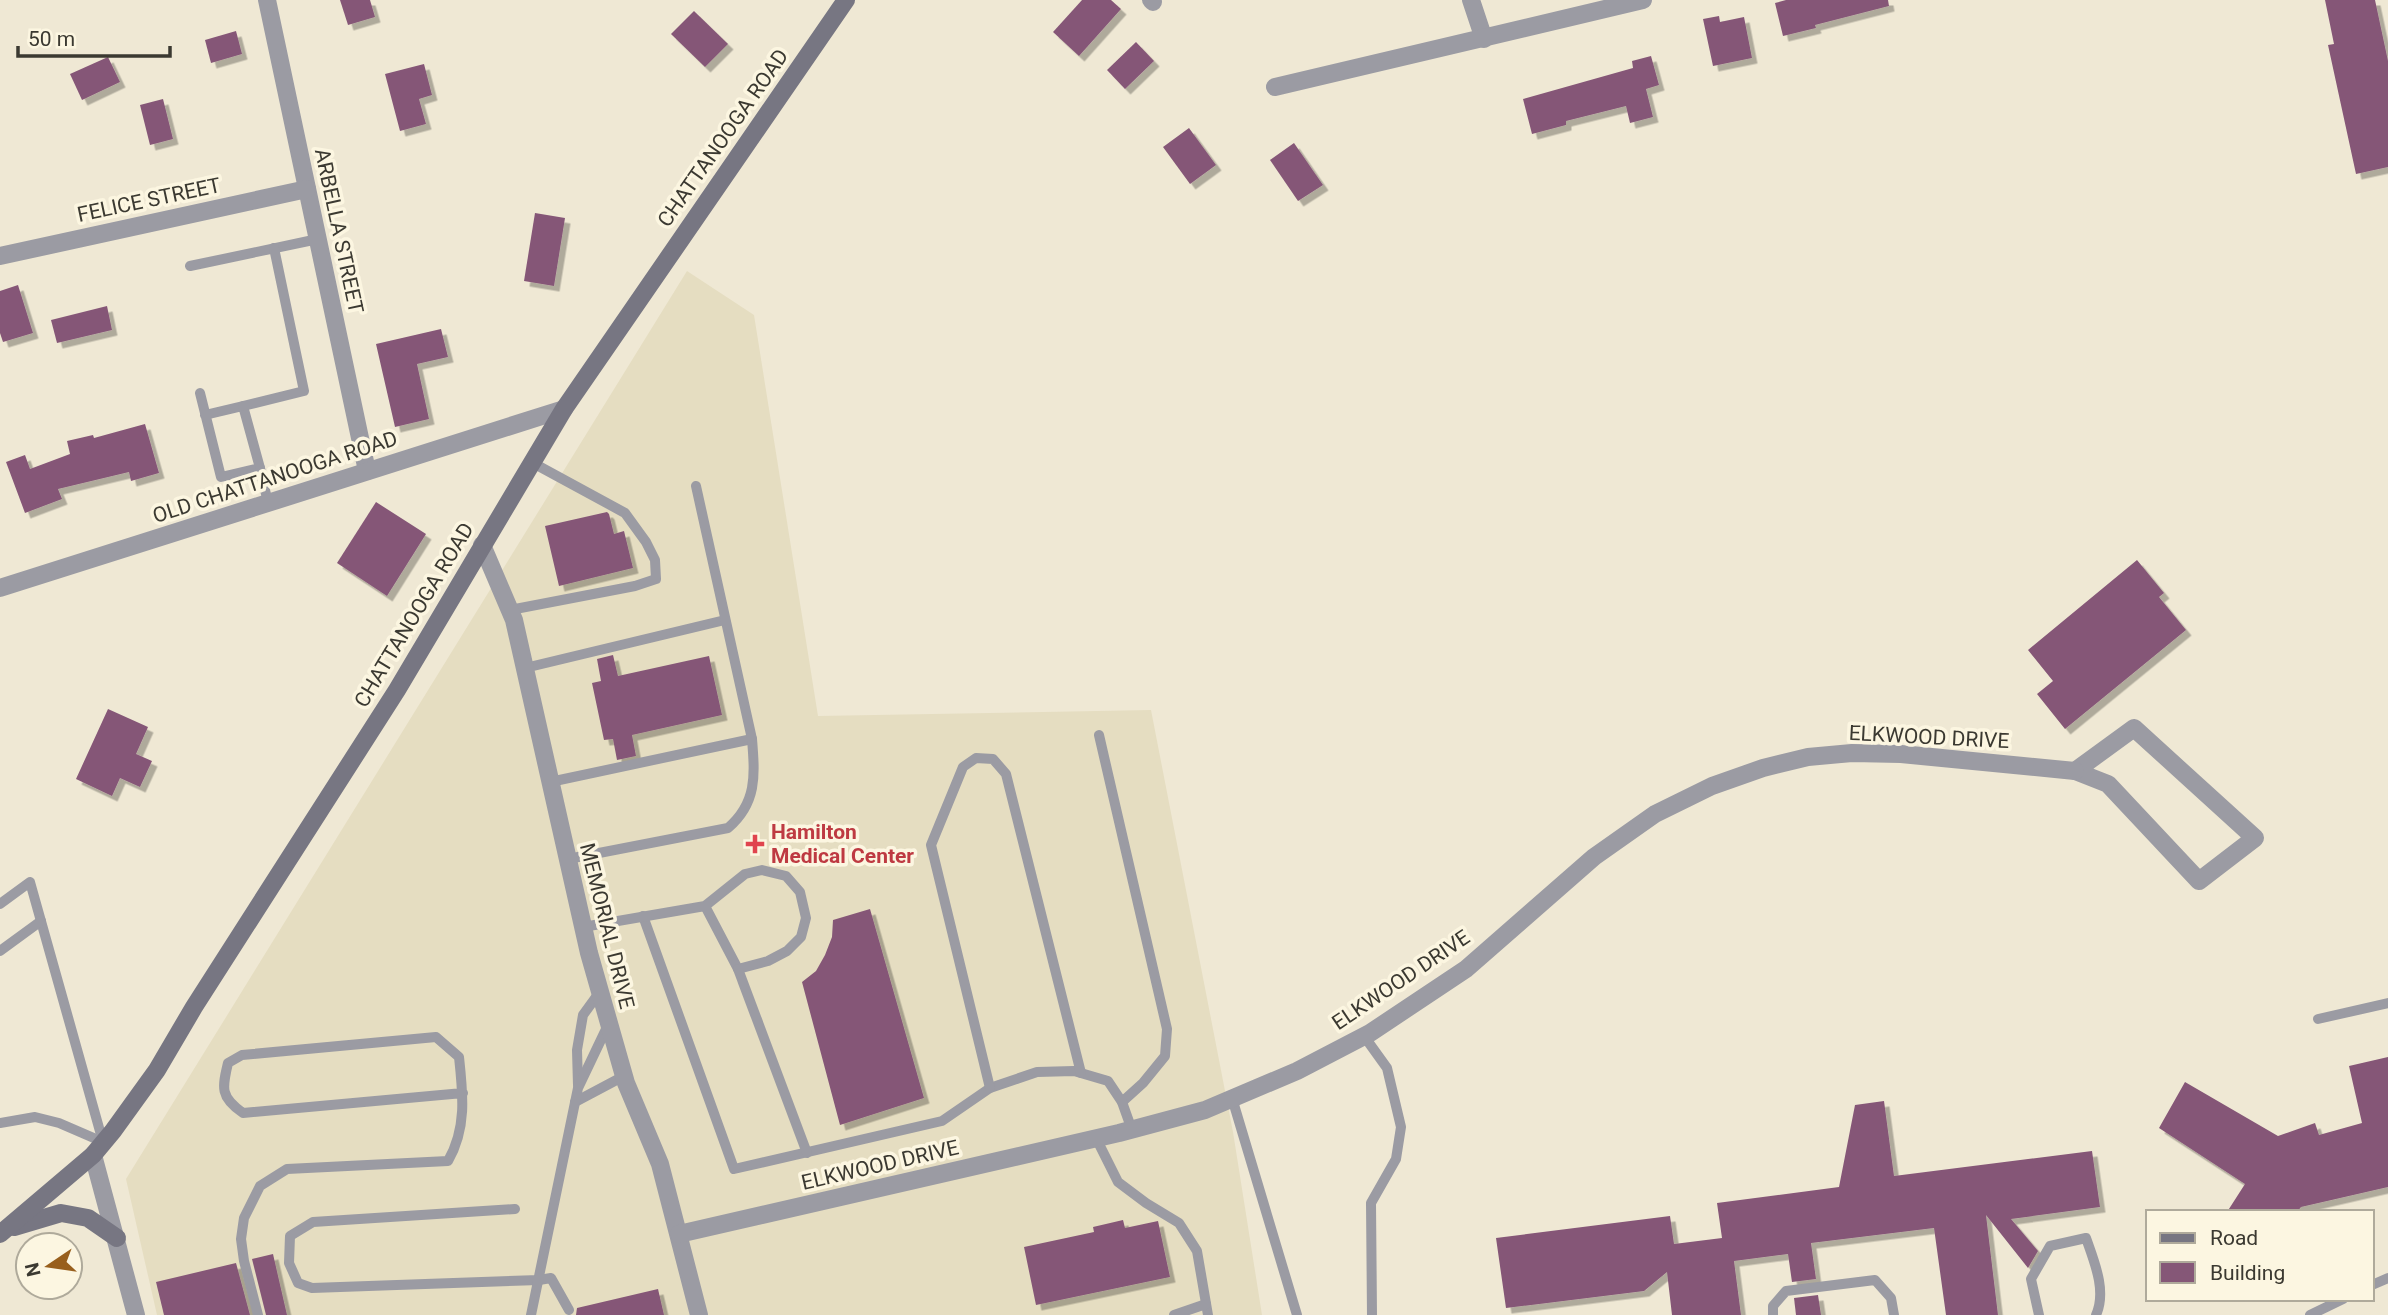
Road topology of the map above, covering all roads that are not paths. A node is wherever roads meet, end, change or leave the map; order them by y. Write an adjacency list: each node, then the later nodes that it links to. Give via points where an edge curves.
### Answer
1 (267, 0): 7 (street, ARBELLA STREET)
2 (846, 0): 14 (main road, CHATTANOOGA ROAD)
3 (1471, 0): 5 (street)
4 (1643, 0): 5 (street)
5 (1484, 39): 6 (street)
6 (1275, 87)
7 (307, 189): 8 (street, ARBELLA STREET); 10 (street, FELICE STREET)
8 (318, 239): 9 (lane); 18 (street, ARBELLA STREET)
9 (274, 248): 11 (lane); 13 (lane, via 304,391)
10 (0, 256)
11 (190, 266)
12 (200, 393): 15 (lane)
13 (243, 406): 15 (lane); 17 (lane)
14 (564, 409): 16 (main road, CHATTANOOGA ROAD); 18 (street, OLD CHATTANOOGA ROAD)
15 (205, 415): 17 (lane, via 221,477)
16 (533, 463): 21 (main road, CHATTANOOGA ROAD); 23 (lane, via 625,513 655,560 656,579)
17 (260, 468): 20 (lane)
18 (367, 471): 20 (street, OLD CHATTANOOGA ROAD)
19 (696, 486): 24 (lane)
20 (268, 503): 22 (street, OLD CHATTANOOGA ROAD)
21 (482, 545): 23 (street, MEMORIAL DRIVE); 54 (main road, CHATTANOOGA ROAD, via 397,690 157,1070)
22 (0, 587)
23 (510, 610): 25 (street, MEMORIAL DRIVE)
24 (725, 620): 25 (lane); 27 (lane)
25 (525, 668): 29 (street, MEMORIAL DRIVE)
26 (1099, 735): 50 (lane, via 1167,1029 1165,1056)
27 (752, 739): 29 (lane); 30 (lane, via 753,791 743,815 728,828)
28 (2075, 771): 28 (street, ELKWOOD DRIVE, via 2134,728 2255,838 2199,881 2108,784); 42 (street, ELKWOOD DRIVE, via 1852,753 1808,757 1712,786 1655,814 1594,857 1466,969)
29 (550, 782): 30 (street, MEMORIAL DRIVE)
30 (568, 859): 35 (street, MEMORIAL DRIVE)
31 (0, 904): 34 (lane, via 30,882)
32 (705, 905): 33 (lane); 37 (lane); 37 (lane, via 745,874 762,870 786,876 800,892 806,918 801,937 778,956)
33 (643, 916): 35 (lane); 55 (lane, via 734,1169)
34 (41, 921): 36 (lane); 54 (lane)
35 (583, 927): 38 (street, MEMORIAL DRIVE)
36 (0, 951)
37 (738, 970): 55 (lane)
38 (600, 993): 41 (street, MEMORIAL DRIVE); 45 (lane, via 583,1015 577,1050)
39 (2388, 1003): 40 (lane)
40 (2318, 1019)
41 (608, 1025): 44 (street, MEMORIAL DRIVE); 45 (lane)
42 (1364, 1036): 48 (street, ELKWOOD DRIVE); 70 (lane, via 1387,1069 1401,1127 1396,1159 1371,1203)
43 (1082, 1073): 46 (lane, via 1037,1072); 46 (lane, via 1006,774 993,759 976,758 963,767 931,845); 50 (lane, via 1108,1081)
44 (624, 1076): 49 (lane); 58 (street, MEMORIAL DRIVE, via 660,1164)
45 (578, 1088): 49 (lane)
46 (990, 1088): 55 (lane, via 942,1121)
47 (463, 1093): 47 (lane, via 459,1057 436,1037 242,1055 228,1063 223,1084 229,1103 243,1113); 65 (lane, via 458,1144 448,1161 287,1169 260,1186 244,1218 241,1239)
48 (1233, 1098): 52 (street, ELKWOOD DRIVE); 69 (lane)
49 (575, 1102): 60 (lane)
50 (1122, 1102): 52 (lane)
51 (0, 1123): 54 (lane, via 35,1117 59,1123)
52 (1132, 1130): 53 (street, ELKWOOD DRIVE)
53 (1096, 1138): 58 (street, ELKWOOD DRIVE); 63 (lane, via 1118,1182 1179,1223 1197,1251)
54 (98, 1148): 57 (main road, CHATTANOOGA ROAD); 59 (street)
55 (807, 1153)
56 (515, 1209): 60 (lane, via 313,1222 290,1236 289,1263 298,1283 312,1288)
57 (2, 1232): 59 (main road, via 61,1213 88,1218)
58 (679, 1234): 67 (street, MEMORIAL DRIVE)
59 (117, 1238): 64 (street)
60 (539, 1280): 62 (lane, via 551,1278); 66 (lane)
61 (2339, 1301): 75 (lane)
62 (569, 1310)
63 (1207, 1310): 68 (lane)
64 (136, 1315)
65 (258, 1315)
66 (531, 1315)
67 (699, 1315)
68 (1174, 1315)
69 (1297, 1315)
70 (1372, 1315)
71 (1773, 1315): 72 (lane, via 1773,1306 1786,1291 1875,1280 1891,1298)
72 (1894, 1315)
73 (2039, 1315): 74 (lane, via 2031,1279 2050,1246 2086,1238 2098,1271 2100,1307)
74 (2096, 1315)
75 (2310, 1315)

